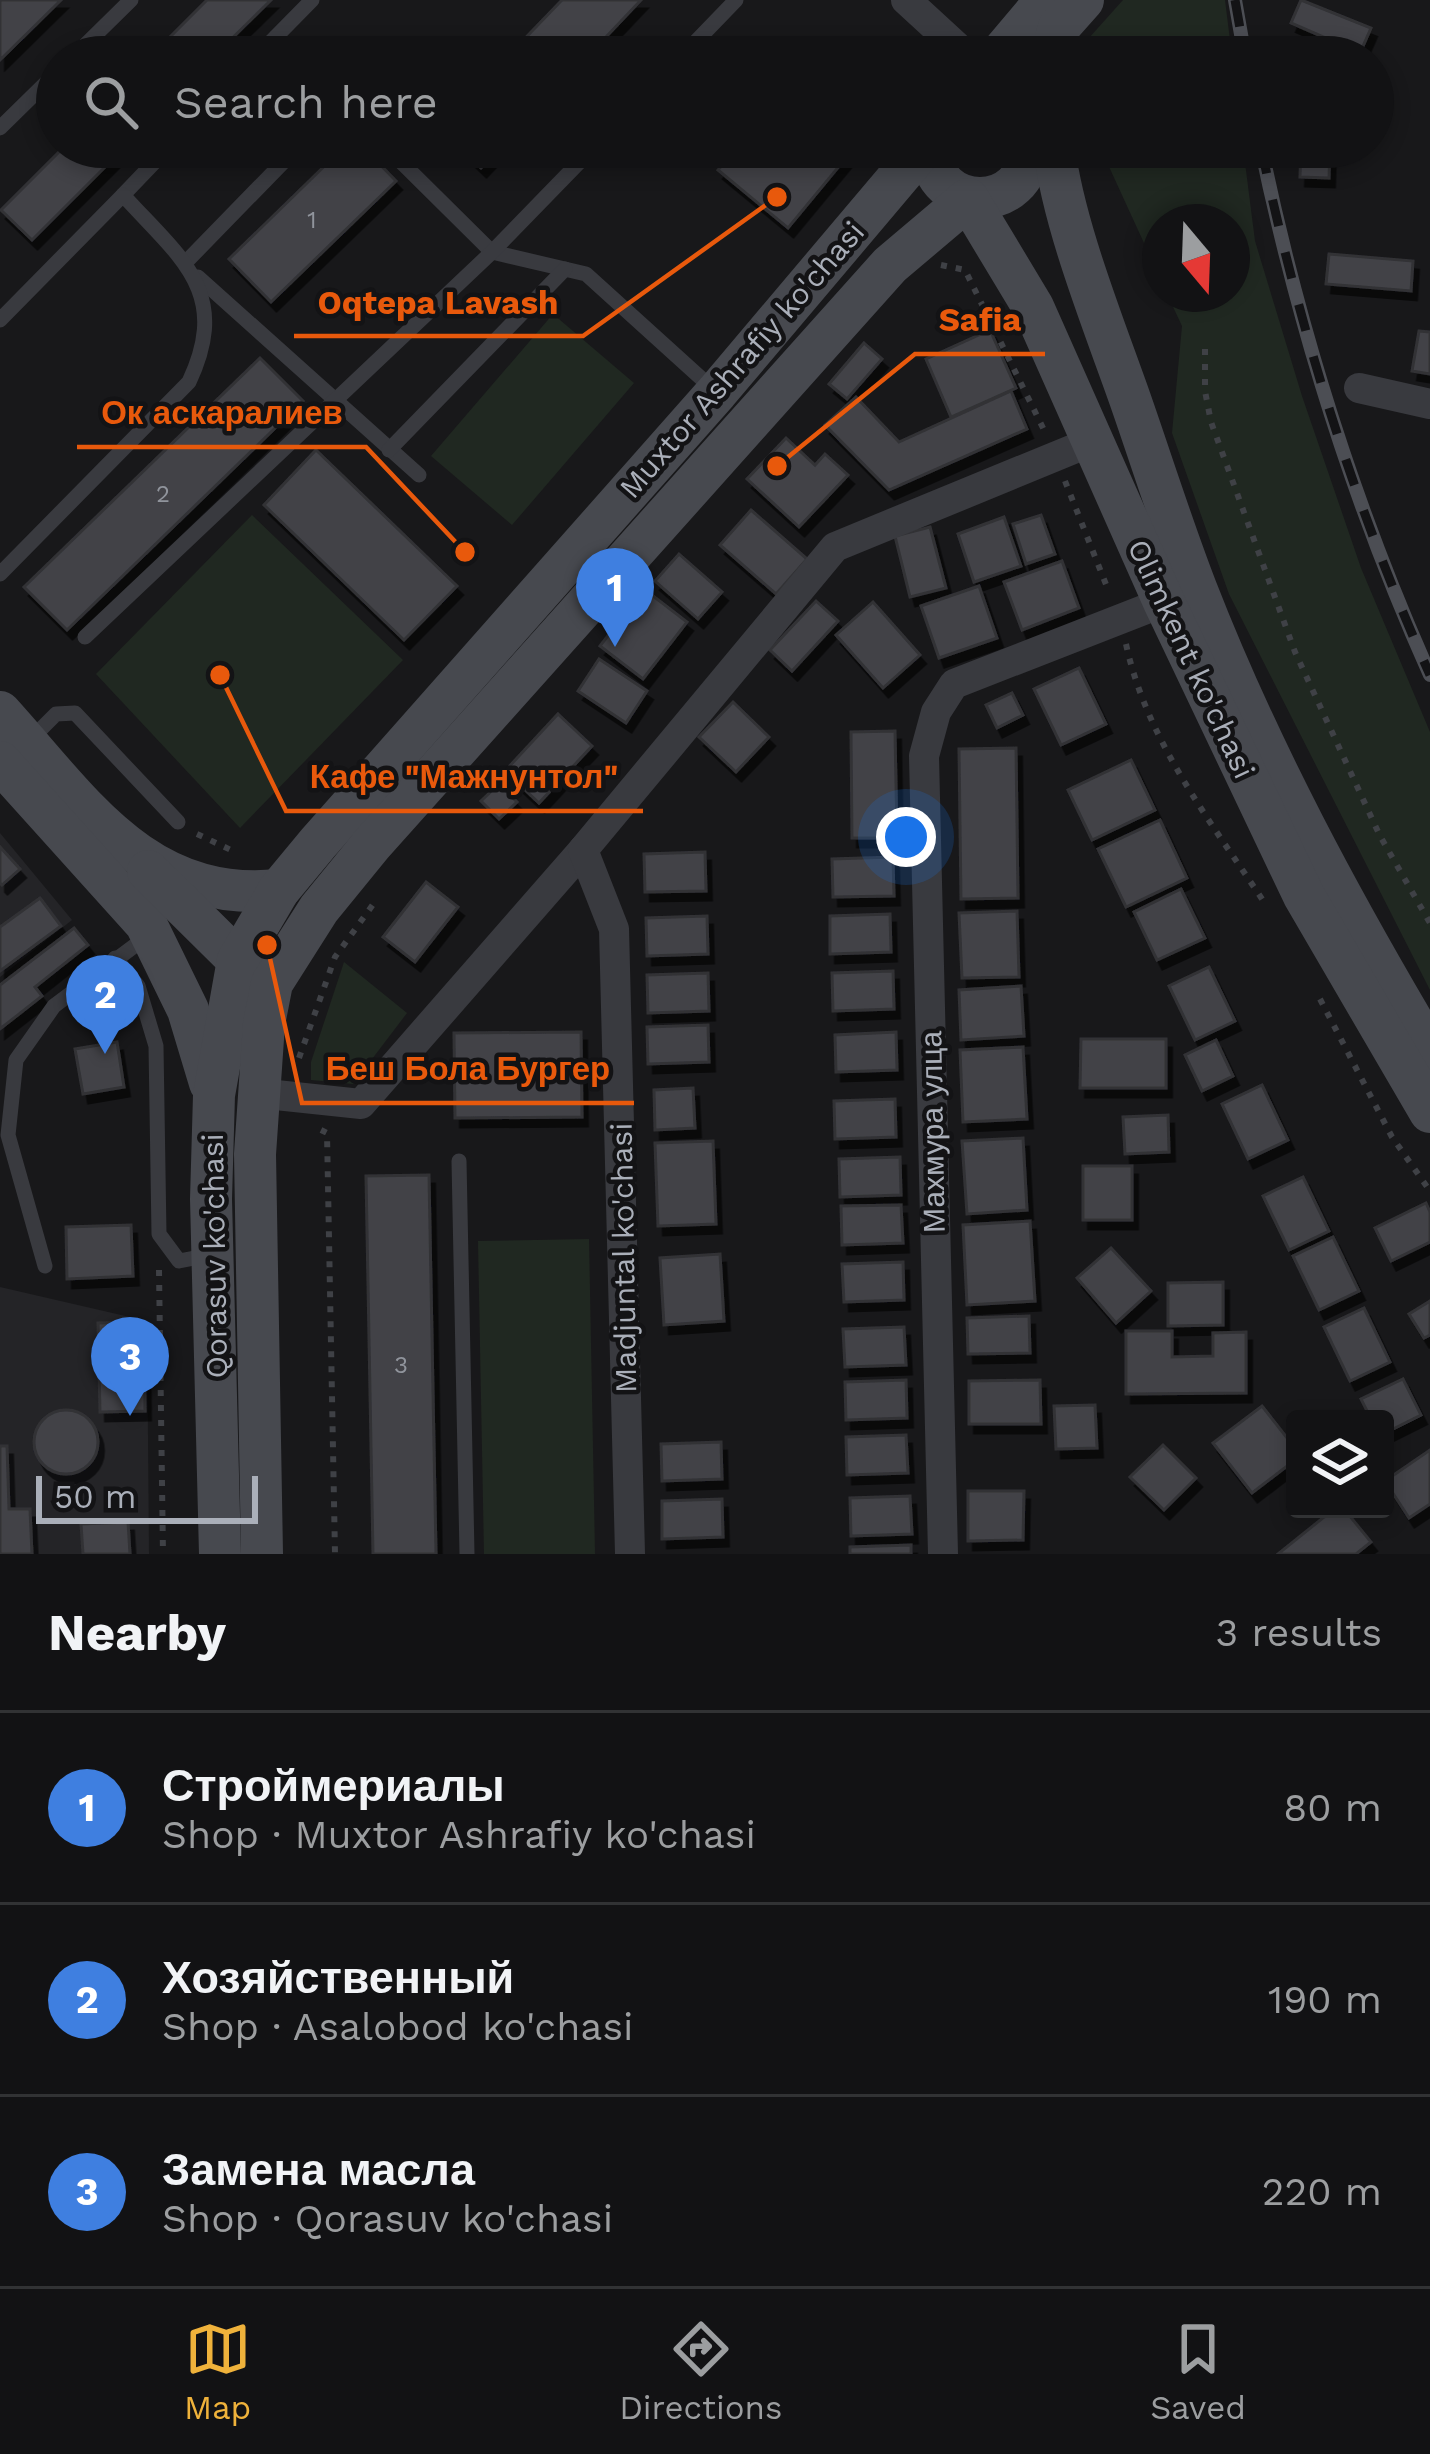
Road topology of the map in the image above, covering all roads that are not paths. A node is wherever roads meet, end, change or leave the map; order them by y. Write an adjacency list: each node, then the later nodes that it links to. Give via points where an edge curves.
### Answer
1 (131, 0): 5 (lane)
2 (312, 0): 6 (lane)
3 (736, 0): 7 (lane)
4 (906, 0): 8 (street)
5 (94, 36)
6 (276, 36)
7 (701, 36)
8 (945, 36)
9 (36, 93): 10 (lane)
10 (0, 128)
11 (148, 168): 20 (lane)
12 (279, 168): 25 (lane)
13 (407, 168): 23 (lane)
14 (574, 168): 23 (lane)
15 (909, 168): 30 (main road, Muxtor Ashrafiy ko'chasi)
16 (934, 168): 21 (main road, Olimkent ko'chasi)
17 (1025, 168): 21 (main road, Muxtor Ashrafiy ko'chasi, via 1001,196)
18 (1044, 168): 22 (main road)
19 (1058, 168): 22 (main road, Olimkent ko'chasi)
20 (122, 195): 25 (lane); 28 (lane)
21 (968, 199): 24 (main road, Muxtor Ashrafiy ko'chasi); 27 (main road, Olimkent ko'chasi)
22 (1064, 199): 37 (main road, Olimkent ko'chasi)
23 (492, 252): 26 (lane); 31 (lane)
24 (890, 265): 27 (main road, Muxtor Ashrafiy ko'chasi, via 953,245 982,252); 46 (main road, Muxtor Ashrafiy ko'chasi, via 319,909)
25 (190, 269): 31 (lane); 36 (lane, via 205,327 189,382)
26 (565, 269): 30 (lane, via 586,274); 34 (lane)
27 (1010, 272): 33 (main road, Olimkent ko'chasi, via 1033,307)
28 (0, 320)
29 (1359, 388): 32 (street)
30 (717, 392): 43 (main road, Muxtor Ashrafiy ko'chasi)
31 (334, 402): 34 (lane); 38 (lane)
32 (1430, 404)
33 (1074, 448): 37 (main road, Olimkent ko'chasi); 42 (street, via 836,547)
34 (389, 450): 35 (lane)
35 (418, 475)
36 (0, 574)
37 (1180, 596): 47 (main road, Olimkent ko'chasi); 50 (main road, Olimkent ko'chasi, via 1304,896); 58 (street, Махмура улца, via 954,684 924,756)
38 (85, 637)
39 (9, 738): 40 (lane, via 75,713); 41 (main road); 44 (main road)
40 (178, 822)
41 (123, 847): 43 (main road, via 208,886); 46 (main road)
42 (583, 850): 49 (street, via 361,1104); 57 (street, Madjuntal ko'chasi, via 614,928)
43 (279, 890): 46 (main road, Muxtor Ashrafiy ko'chasi)
44 (149, 929): 45 (lane); 46 (main road); 48 (main road, via 188,1010)
45 (115, 958): 52 (lane, via 139,986 156,1046 159,1234 179,1261); 53 (lane, via 54,1006 16,1060 8,1135)
46 (255, 971): 48 (main road, Qorasuv ko'chasi); 49 (main road, Qorasuv ko'chasi)
47 (1430, 1051)
48 (214, 1095): 52 (main road, Qorasuv ko'chasi)
49 (278, 1095): 55 (main road, Qorasuv ko'chasi, via 255,1154)
50 (1430, 1112)
51 (459, 1161): 56 (lane)
52 (213, 1254): 54 (main road, Qorasuv ko'chasi)
53 (45, 1266)
54 (220, 1554)
55 (262, 1554)
56 (467, 1554)
57 (630, 1554)
58 (943, 1554)

